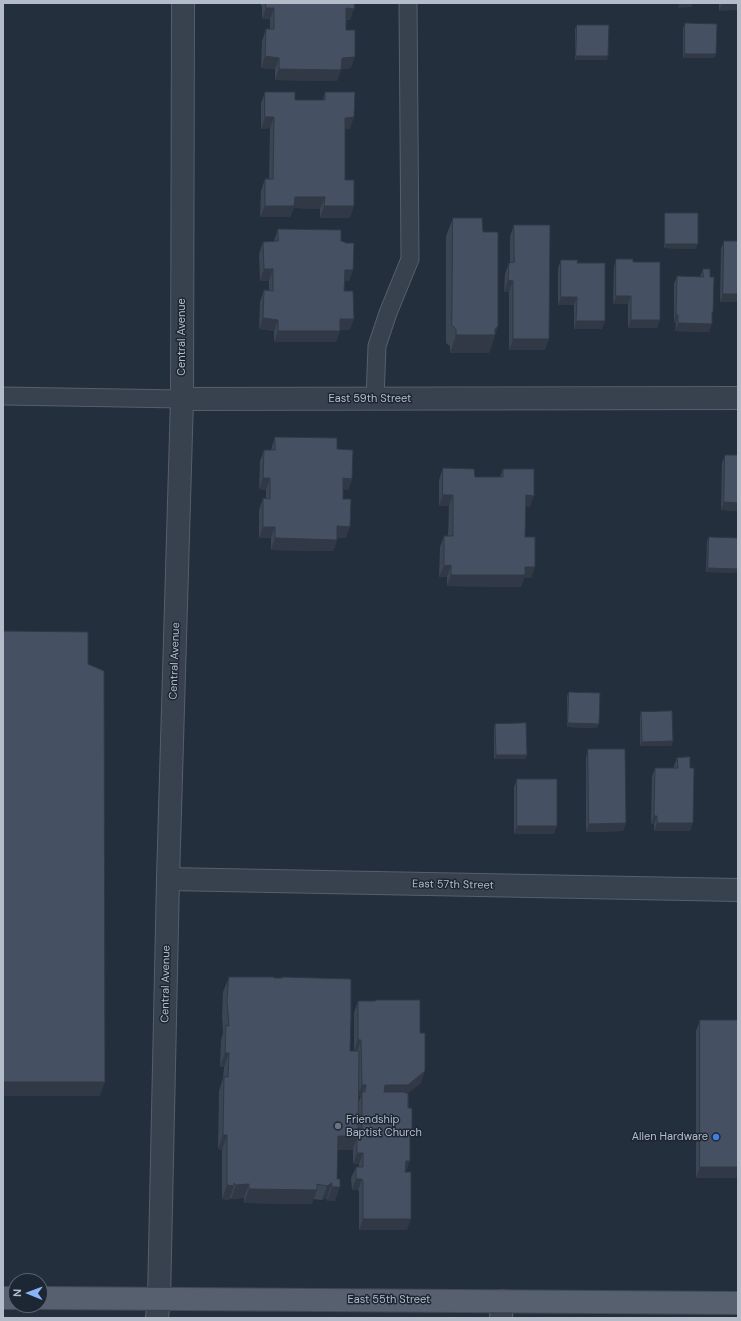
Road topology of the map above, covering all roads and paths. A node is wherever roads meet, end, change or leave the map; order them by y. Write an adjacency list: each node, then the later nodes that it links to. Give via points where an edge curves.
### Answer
1 (183, 3): 5 (street, Central Avenue)
2 (408, 3): 6 (lane, via 410,259 376,346)
3 (3, 396): 5 (lane, East 59th Street)
4 (738, 398): 6 (street, East 59th Street)
5 (182, 399): 6 (street, East 59th Street); 7 (street, Central Avenue)
6 (375, 399)
7 (168, 879): 8 (street, East 57th Street); 11 (street, Central Avenue)
8 (738, 890)
9 (48, 1299): 11 (main road, East 55th Street)
10 (738, 1303): 12 (main road, East 55th Street)
11 (158, 1309): 12 (main road, East 55th Street)
12 (501, 1309)

